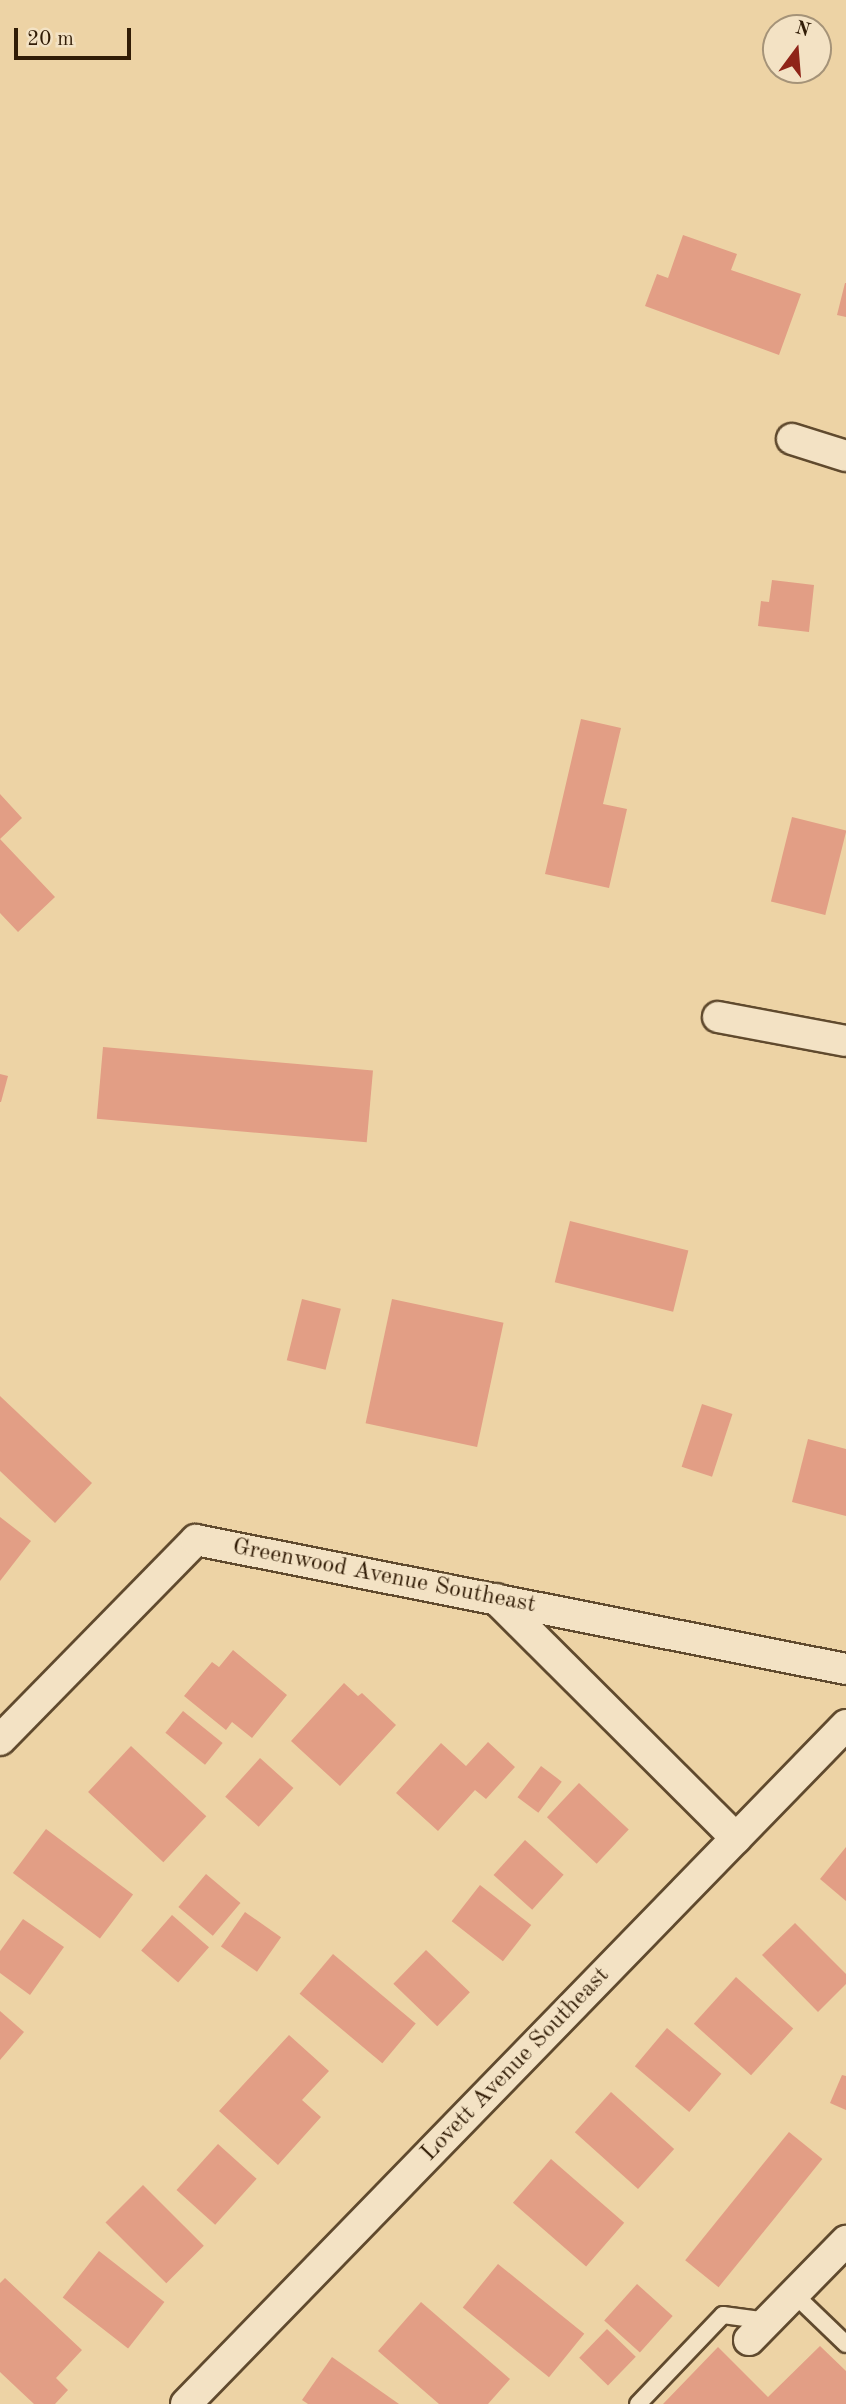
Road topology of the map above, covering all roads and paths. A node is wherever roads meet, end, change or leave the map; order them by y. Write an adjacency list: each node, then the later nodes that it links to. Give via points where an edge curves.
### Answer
1 (792, 439): 2 (street)
2 (846, 456)
3 (718, 1017): 4 (street)
4 (846, 1041)
5 (496, 1599): 6 (street, Greenwood Avenue Southeast); 8 (street, Greenwood Avenue Southeast, via 196,1539); 9 (street)
6 (846, 1669)
7 (846, 1725): 9 (street, Lovett Avenue Southeast)
8 (0, 1740)
9 (736, 1838): 14 (street, Lovett Avenue Southeast)
10 (846, 2241): 11 (street)
11 (794, 2294): 12 (street); 13 (lane)
12 (759, 2331): 15 (lane, via 723,2315)
13 (846, 2344)
14 (186, 2404)
15 (638, 2404)

